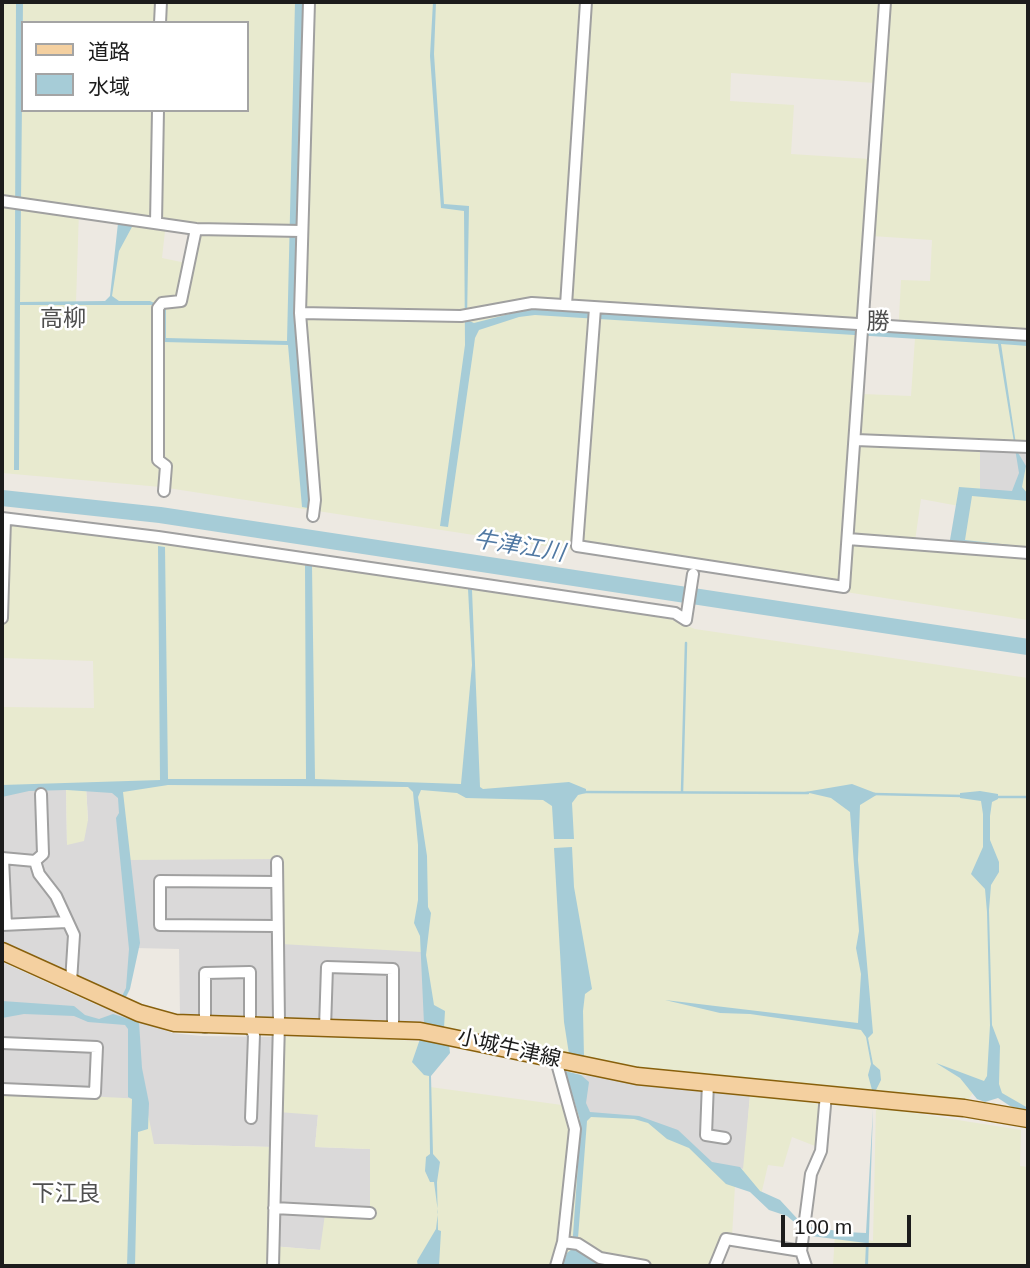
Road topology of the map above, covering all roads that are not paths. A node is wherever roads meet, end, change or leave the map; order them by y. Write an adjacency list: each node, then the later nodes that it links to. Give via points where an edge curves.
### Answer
1 (161, 2): 5 (street)
2 (309, 2): 10 (street)
3 (586, 2): 11 (street)
4 (885, 2): 14 (street)
5 (160, 21)
6 (158, 112): 8 (street)
7 (12, 203): 8 (street)
8 (156, 223): 9 (street)
9 (195, 229): 10 (street); 18 (street, via 181,301 159,306 158,460 166,466)
10 (301, 231): 13 (street)
11 (566, 305): 12 (street); 13 (street, via 531,303 465,316)
12 (595, 308): 14 (street); 23 (street, via 577,546)
13 (300, 313): 19 (street)
14 (863, 324): 15 (street); 16 (street)
15 (1028, 335)
16 (856, 440): 17 (street); 21 (street)
17 (1020, 447)
18 (164, 491)
19 (313, 516)
20 (3, 519): 25 (street, via 487,584 675,613 686,620); 26 (street)
21 (848, 540): 22 (street); 24 (street, via 844,587)
22 (1028, 554)
23 (673, 561): 24 (street); 25 (street)
24 (710, 566): 25 (street)
25 (693, 573)
26 (2, 618)
27 (41, 794): 29 (street, via 43,854)
28 (2, 858): 29 (street); 33 (street)
29 (35, 861): 32 (street)
30 (276, 862): 31 (street)
31 (276, 882): 34 (street); 34 (street, via 160,881 160,925)
32 (67, 922): 33 (street); 36 (street, via 74,935)
33 (4, 925)
34 (276, 926): 39 (street)
35 (2, 951): 36 (main road, 小城牛津線)
36 (71, 982): 37 (main road, 小城牛津線, via 139,1013)
37 (205, 1027): 38 (main road, 小城牛津線); 38 (street, via 205,972 250,972)
38 (250, 1027): 39 (main road, 小城牛津線); 47 (street, via 254,1035)
39 (277, 1027): 40 (main road, 小城牛津線); 50 (street)
40 (325, 1028): 41 (main road, 小城牛津線); 41 (street, via 327,967 394,969)
41 (393, 1030): 43 (main road, 小城牛津線, via 454,1036)
42 (2, 1042): 45 (street, via 97,1047 95,1093)
43 (556, 1060): 44 (main road, 小城牛津線, via 638,1076); 52 (street, via 575,1129)
44 (708, 1082): 46 (main road, 小城牛津線); 49 (street, via 705,1135)
45 (2, 1089)
46 (827, 1094): 48 (main road, 小城牛津線); 53 (street)
47 (251, 1118)
48 (1028, 1119)
49 (725, 1138)
50 (274, 1208): 51 (street); 54 (street)
51 (370, 1213)
52 (570, 1243): 55 (street); 56 (street, via 600,1258)
53 (801, 1251): 57 (street, via 726,1239); 58 (street)
54 (273, 1266)
55 (556, 1266)
56 (645, 1266)
57 (715, 1266)
58 (806, 1266)

